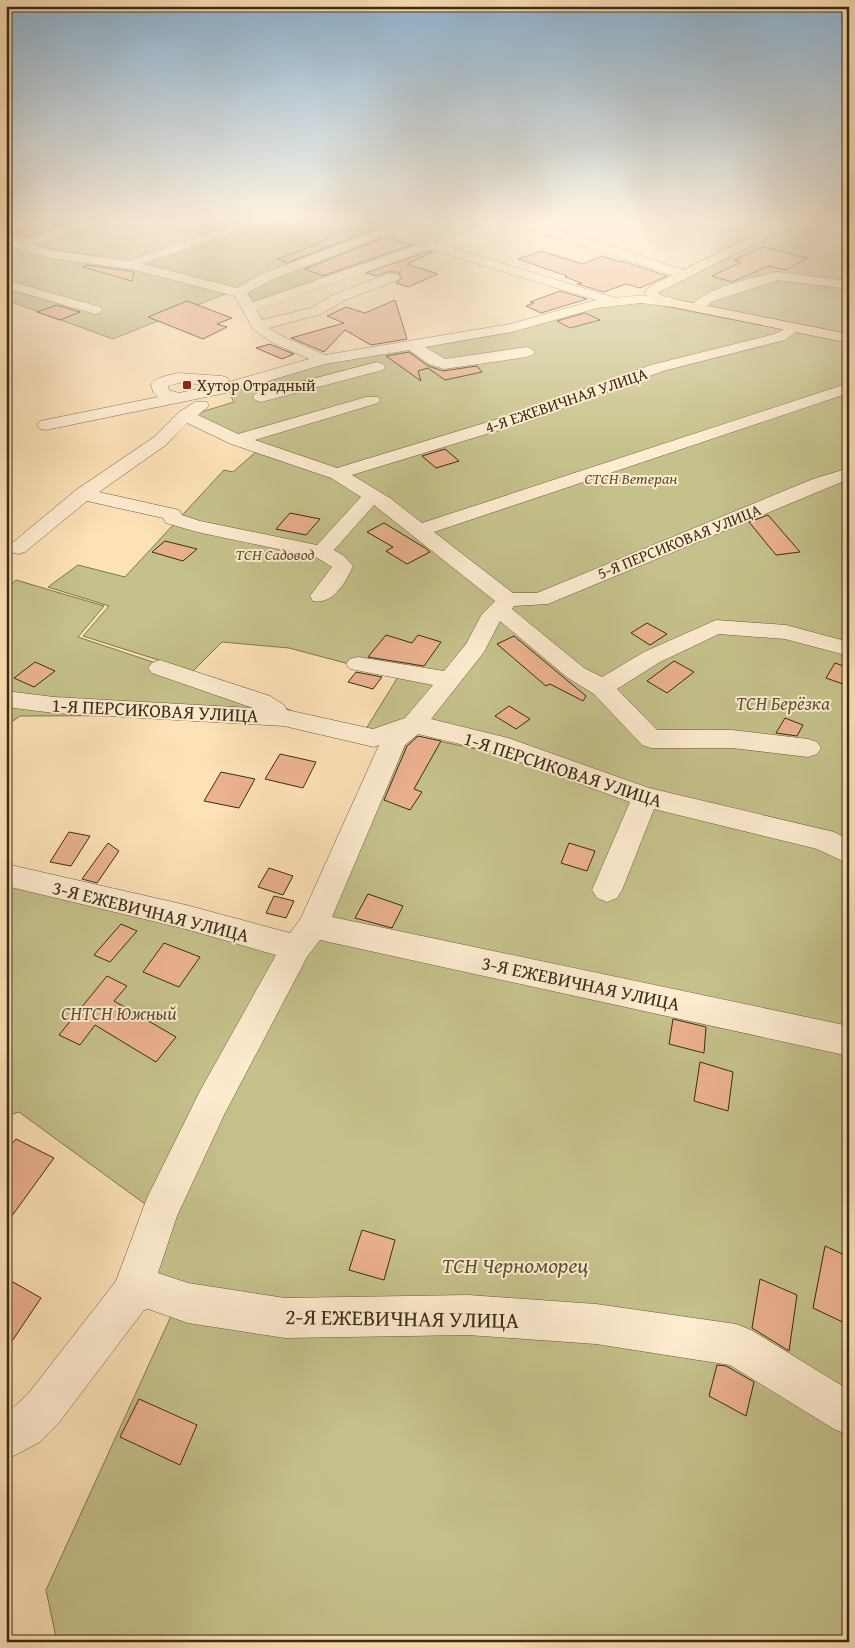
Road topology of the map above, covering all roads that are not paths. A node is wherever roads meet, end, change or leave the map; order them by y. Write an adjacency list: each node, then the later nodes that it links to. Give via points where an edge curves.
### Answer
1 (50, 296): 11 (street)
2 (241, 296): 9 (street, via 247,300)
3 (284, 296): 9 (street)
4 (345, 296): 12 (street, via 316,311)
5 (600, 296): 8 (street)
6 (714, 296): 10 (street)
7 (663, 298): 8 (street); 10 (main road)
8 (618, 301): 15 (street, via 596,304 512,328)
9 (250, 308): 12 (street)
10 (697, 308): 13 (main road)
11 (95, 310)
12 (258, 326): 18 (street)
13 (794, 328): 14 (main road); 28 (street, 4-Я ЕЖЕВИЧНАЯ УЛИЦА, via 780,337 657,368 523,417)
14 (849, 339)
15 (412, 345): 17 (street); 18 (street)
16 (527, 352): 17 (street, via 444,364)
17 (428, 357): 19 (street)
18 (315, 362): 19 (street); 20 (street)
19 (330, 378): 22 (street)
20 (237, 386): 24 (street); 24 (street, via 213,380 178,378 159,384 161,392)
21 (849, 388): 31 (street)
22 (256, 398)
23 (372, 400): 26 (street)
24 (183, 404): 25 (street); 26 (street); 29 (street, via 160,441)
25 (46, 426)
26 (237, 440): 28 (street)
27 (849, 473): 35 (street, 5-Я ПЕРСИКОВАЯ УЛИЦА, via 540,599)
28 (337, 474): 30 (street)
29 (82, 494): 32 (street); 33 (street, via 172,514 173,519 197,526)
30 (372, 496): 31 (street); 33 (street)
31 (420, 530): 35 (street)
32 (18, 548)
33 (322, 552): 34 (street, via 343,566)
34 (321, 596)
35 (499, 609): 39 (street, via 476,647); 40 (street, via 576,673)
36 (849, 649): 40 (street, via 786,632 716,627 652,657)
37 (358, 664): 39 (street)
38 (160, 668): 42 (street, via 261,702)
39 (449, 680): 43 (street)
40 (602, 688): 44 (street, via 651,739 734,730)
41 (6, 699): 42 (street, 1-Я ПЕРСИКОВАЯ УЛИЦА, via 54,705)
42 (284, 718): 43 (street, 1-Я ПЕРСИКОВАЯ УЛИЦА, via 374,738)
43 (404, 732): 45 (street, 1-Я ПЕРСИКОВАЯ УЛИЦА, via 499,744); 49 (street)
44 (808, 748)
45 (645, 797): 46 (street, 1-Я ПЕРСИКОВАЯ УЛИЦА, via 824,840); 48 (street)
46 (849, 853)
47 (6, 876): 49 (street, 3-Я ЕЖЕВИЧНАЯ УЛИЦА, via 186,917)
48 (607, 890)
49 (304, 937): 50 (street, 3-Я ЕЖЕВИЧНАЯ УЛИЦА); 51 (street, via 212,1103 160,1211)
50 (849, 1041)
51 (132, 1293): 52 (street, 2-Я ЕЖЕВИЧНАЯ УЛИЦА, via 148,1289 188,1303 285,1318 468,1315 596,1324 736,1345); 53 (street, via 42,1409 25,1427)
52 (849, 1414)
53 (6, 1438)

